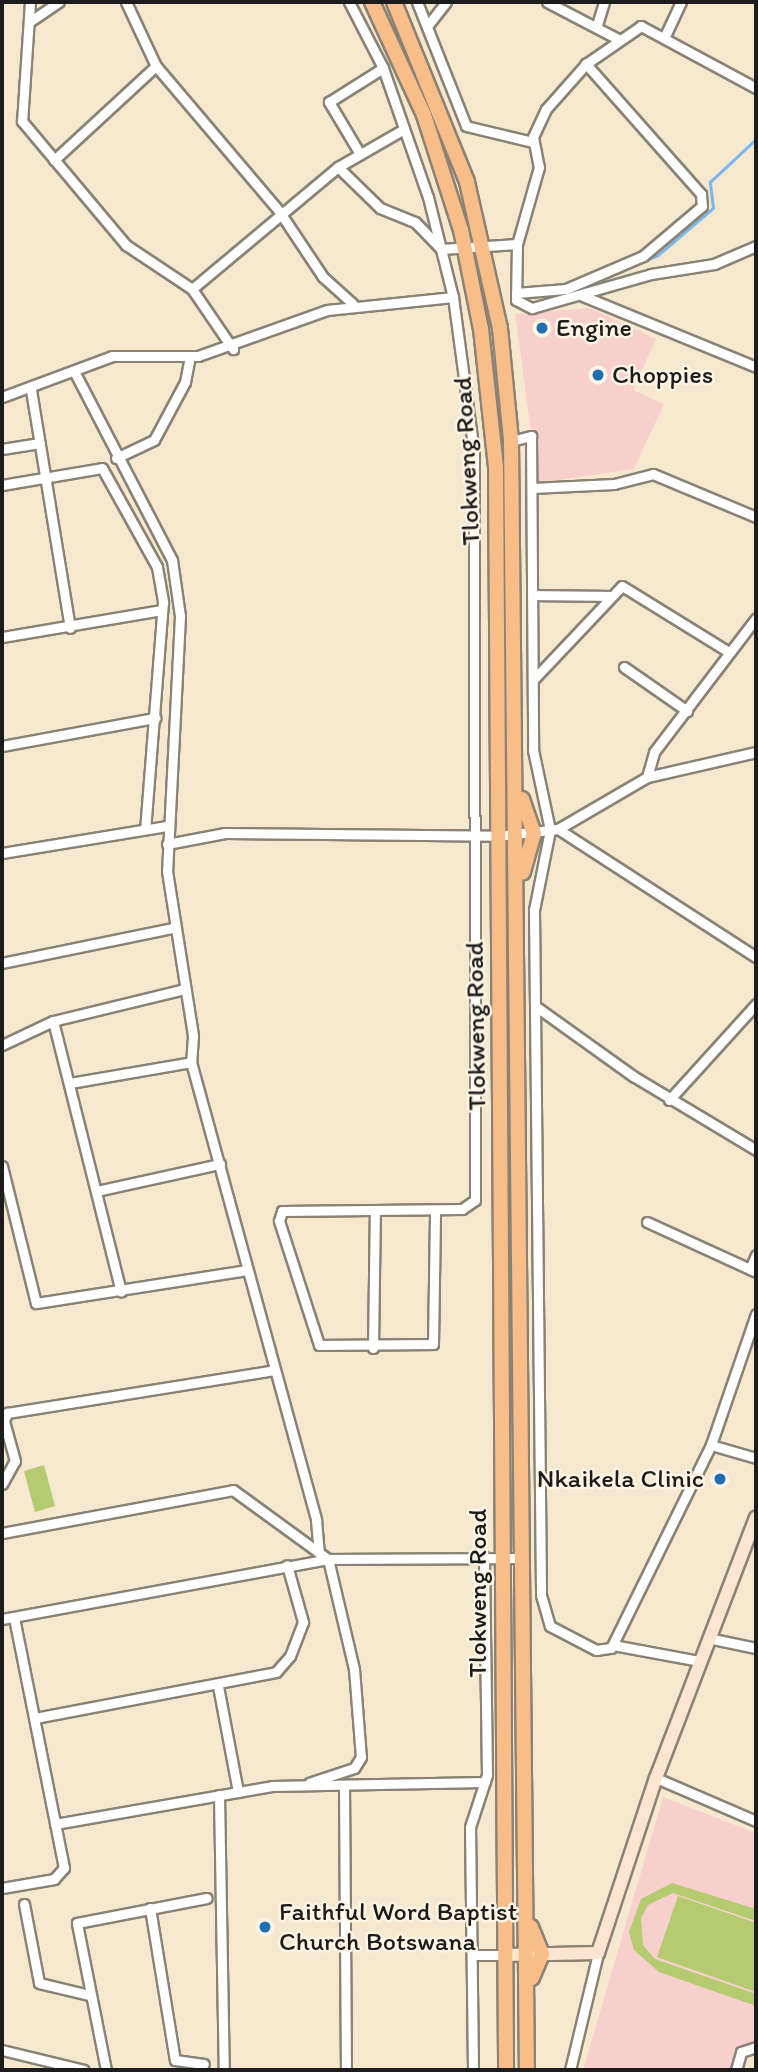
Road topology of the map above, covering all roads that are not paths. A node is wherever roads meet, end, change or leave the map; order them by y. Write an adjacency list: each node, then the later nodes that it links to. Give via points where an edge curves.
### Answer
1 (30, 2): 12 (street)
2 (59, 2): 12 (street)
3 (126, 2): 18 (street)
4 (349, 2): 19 (street)
5 (372, 2): 30 (main road, Tlokweng Road, via 424,115)
6 (394, 2): 27 (main road, Tlokweng Road, via 439,101)
7 (417, 2): 14 (street)
8 (446, 2): 14 (street)
9 (547, 2): 13 (street)
10 (604, 2): 13 (street)
11 (681, 2): 15 (street)
12 (29, 22): 24 (street, via 20,117)
13 (597, 24): 16 (street)
14 (428, 25): 22 (street, via 466,126)
15 (666, 36): 16 (street, via 637,26); 20 (street)
16 (618, 39): 17 (street)
17 (586, 64): 22 (street, via 546,108); 32 (street, via 702,198 700,209 651,251)
18 (156, 66): 24 (street); 26 (street)
19 (383, 68): 21 (street); 23 (street, via 329,102)
20 (756, 88)
21 (404, 129): 23 (street); 31 (street)
22 (532, 142): 28 (street, via 539,167)
23 (360, 154): 25 (street)
24 (54, 160): 34 (street, via 127,245)
25 (338, 167): 26 (street); 31 (street, via 380,208 415,222)
26 (279, 211): 34 (street); 38 (street, via 323,276)
27 (482, 244): 28 (street); 30 (street); 45 (main road, Tlokweng Road)
28 (517, 244): 35 (street)
29 (756, 246): 33 (street, via 714,264)
30 (465, 247): 31 (street); 74 (main road, Tlokweng Road, via 496,467)
31 (442, 249): 37 (street)
32 (622, 266): 33 (street); 35 (street, via 566,289)
33 (628, 280): 36 (street)
34 (192, 289): 39 (street)
35 (516, 293): 36 (street, via 526,308)
36 (583, 296): 41 (street)
37 (453, 297): 38 (street); 72 (street, via 474,453)
38 (353, 304): 39 (street)
39 (233, 349): 40 (street)
40 (190, 356): 42 (street, via 112,356); 48 (street, via 185,382 154,440)
41 (756, 367)
42 (74, 371): 43 (street); 48 (street)
43 (31, 390): 44 (street); 46 (street)
44 (2, 397)
45 (511, 441): 51 (street, via 531,436); 66 (main road, Tlokweng Road)
46 (40, 443): 47 (street); 49 (street)
47 (2, 449)
48 (116, 458): 68 (street, via 172,560 179,600)
49 (46, 478): 50 (street); 55 (street, via 105,470 157,567); 57 (street)
50 (2, 485)
51 (532, 488): 52 (street, via 614,484 653,474); 53 (street)
52 (756, 517)
53 (532, 595): 54 (street); 61 (street)
54 (611, 596): 59 (street, via 628,586); 61 (street)
55 (162, 610): 57 (street); 63 (street)
56 (756, 618): 59 (street)
57 (70, 628): 58 (street)
58 (2, 637)
59 (729, 652): 62 (street)
60 (624, 667): 62 (street)
61 (533, 680): 70 (street, via 535,772)
62 (687, 710): 67 (street, via 654,752)
63 (155, 718): 64 (street); 69 (street)
64 (2, 746)
65 (756, 752): 67 (street)
66 (515, 774): 71 (main road); 73 (main road, Tlokweng Road)
67 (648, 777): 70 (street)
68 (167, 826): 69 (street); 75 (street)
69 (145, 829): 76 (street)
70 (554, 830): 71 (street); 79 (street); 83 (street, via 535,896)
71 (534, 833): 73 (street); 77 (main road)
72 (476, 834): 74 (street); 75 (street, via 225,833); 94 (street, via 475,1200 468,1209)
73 (515, 835): 74 (street); 77 (main road, Tlokweng Road)
74 (498, 836): 111 (main road, Tlokweng Road)
75 (167, 844): 78 (street)
76 (2, 853)
77 (517, 902): 112 (main road, Tlokweng Road)
78 (173, 928): 80 (street); 81 (street)
79 (756, 957)
80 (2, 963)
81 (184, 989): 84 (street); 86 (street)
82 (756, 1004): 88 (street)
83 (538, 1008): 88 (street); 117 (street, via 542,1615 556,1631 596,1650)
84 (53, 1021): 85 (street); 87 (street)
85 (2, 1045)
86 (191, 1062): 87 (street); 90 (street)
87 (69, 1083): 92 (street)
88 (669, 1100): 89 (street)
89 (756, 1150)
90 (220, 1164): 92 (street); 97 (street)
91 (2, 1166): 99 (street, via 34,1302)
92 (97, 1191): 99 (street)
93 (375, 1210): 94 (street); 102 (street); 102 (street, via 286,1209 279,1217 317,1343)
94 (435, 1210): 102 (street, via 436,1340 422,1348)
95 (647, 1222): 98 (street)
96 (756, 1255): 98 (street)
97 (247, 1270): 99 (street); 103 (street)
98 (753, 1270)
99 (121, 1292)
100 (756, 1314): 101 (street)
101 (751, 1343): 104 (street)
102 (373, 1348)
103 (275, 1370): 106 (street, via 7,1413 4,1422 15,1461); 109 (street)
104 (711, 1445): 105 (street); 117 (street)
105 (756, 1458)
106 (2, 1484)
107 (756, 1518): 116 (street)
108 (2, 1533): 109 (street, via 233,1490)
109 (323, 1556): 110 (street); 113 (street); 124 (street, via 354,1669 361,1757 354,1768)
110 (484, 1556): 111 (street); 123 (street)
111 (502, 1556): 112 (street); 138 (main road, Tlokweng Road)
112 (522, 1558): 131 (main road, Tlokweng Road)
113 (288, 1565): 114 (street); 120 (street, via 303,1611 290,1656 276,1672)
114 (14, 1616): 115 (street); 121 (street)
115 (2, 1619)
116 (708, 1638): 118 (street); 119 (street)
117 (613, 1645): 119 (street)
118 (756, 1648)
119 (699, 1661): 122 (street)
120 (218, 1686): 121 (street); 126 (street)
121 (35, 1718): 129 (street)
122 (656, 1778): 128 (street); 135 (street)
123 (485, 1782): 125 (street); 137 (street, via 470,1818)
124 (309, 1783): 125 (street); 126 (street)
125 (344, 1785): 148 (street)
126 (239, 1792): 127 (street)
127 (219, 1795): 129 (street); 147 (street)
128 (756, 1821)
129 (55, 1824): 130 (street, via 62,1875)
130 (2, 1888)
131 (526, 1891): 136 (main road); 139 (main road, Tlokweng Road)
132 (207, 1898): 134 (street)
133 (24, 1904): 140 (street, via 39,1983)
134 (150, 1908): 140 (street, via 77,1923); 144 (street, via 176,2060)
135 (598, 1953): 136 (street); 152 (street)
136 (542, 1954): 139 (street); 141 (main road, via 533,1971)
137 (472, 1955): 138 (street); 149 (street)
138 (505, 1955): 139 (street); 150 (main road, Tlokweng Road)
139 (526, 1957): 141 (main road, Tlokweng Road)
140 (89, 1995): 146 (street)
141 (526, 2020): 151 (main road, Tlokweng Road)
142 (756, 2047): 153 (street, via 741,2052)
143 (2, 2050): 145 (street)
144 (204, 2064)
145 (84, 2070)
146 (106, 2070)
147 (224, 2070)
148 (346, 2070)
149 (473, 2070)
150 (506, 2070)
151 (527, 2070)
152 (570, 2070)
153 (736, 2070)

